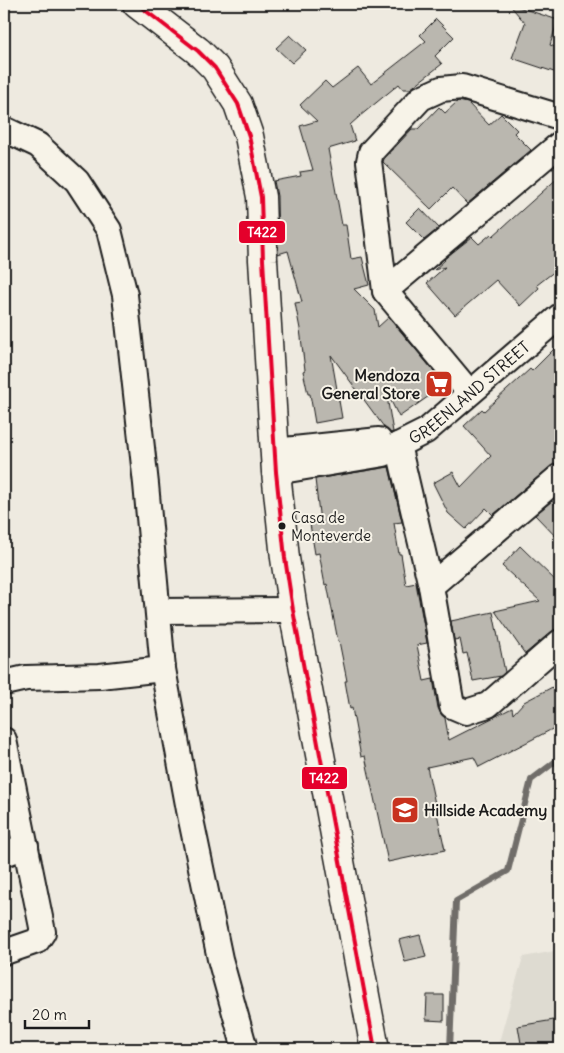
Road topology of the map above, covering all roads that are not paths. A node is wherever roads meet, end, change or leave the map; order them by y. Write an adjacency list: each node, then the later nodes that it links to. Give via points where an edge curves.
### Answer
1 (137, 4): 9 (main road, via 216,68 245,120 261,197)
2 (560, 117): 5 (street, via 462,87 441,89 421,98 371,152 369,161)
3 (4, 129): 13 (street, via 38,145 78,181 109,230 125,295)
4 (560, 144): 5 (street)
5 (385, 291): 7 (street)
6 (560, 316): 7 (street, GREENLAND STREET)
7 (470, 392): 8 (street, GREENLAND STREET, via 426,431)
8 (398, 445): 9 (street, GREENLAND STREET, via 382,440); 11 (street)
9 (275, 461): 12 (main road)
10 (560, 476): 11 (street)
11 (431, 586): 14 (street, via 452,706 466,712 488,705)
12 (293, 610): 13 (street); 21 (main road)
13 (158, 611): 15 (street)
14 (560, 642)
15 (162, 669): 16 (street, via 100,676 26,678); 20 (street, via 220,960)
16 (4, 683)
17 (4, 740): 18 (street)
18 (15, 850): 19 (street, via 43,932 37,940)
19 (4, 957)
20 (245, 1049)
21 (375, 1049)

